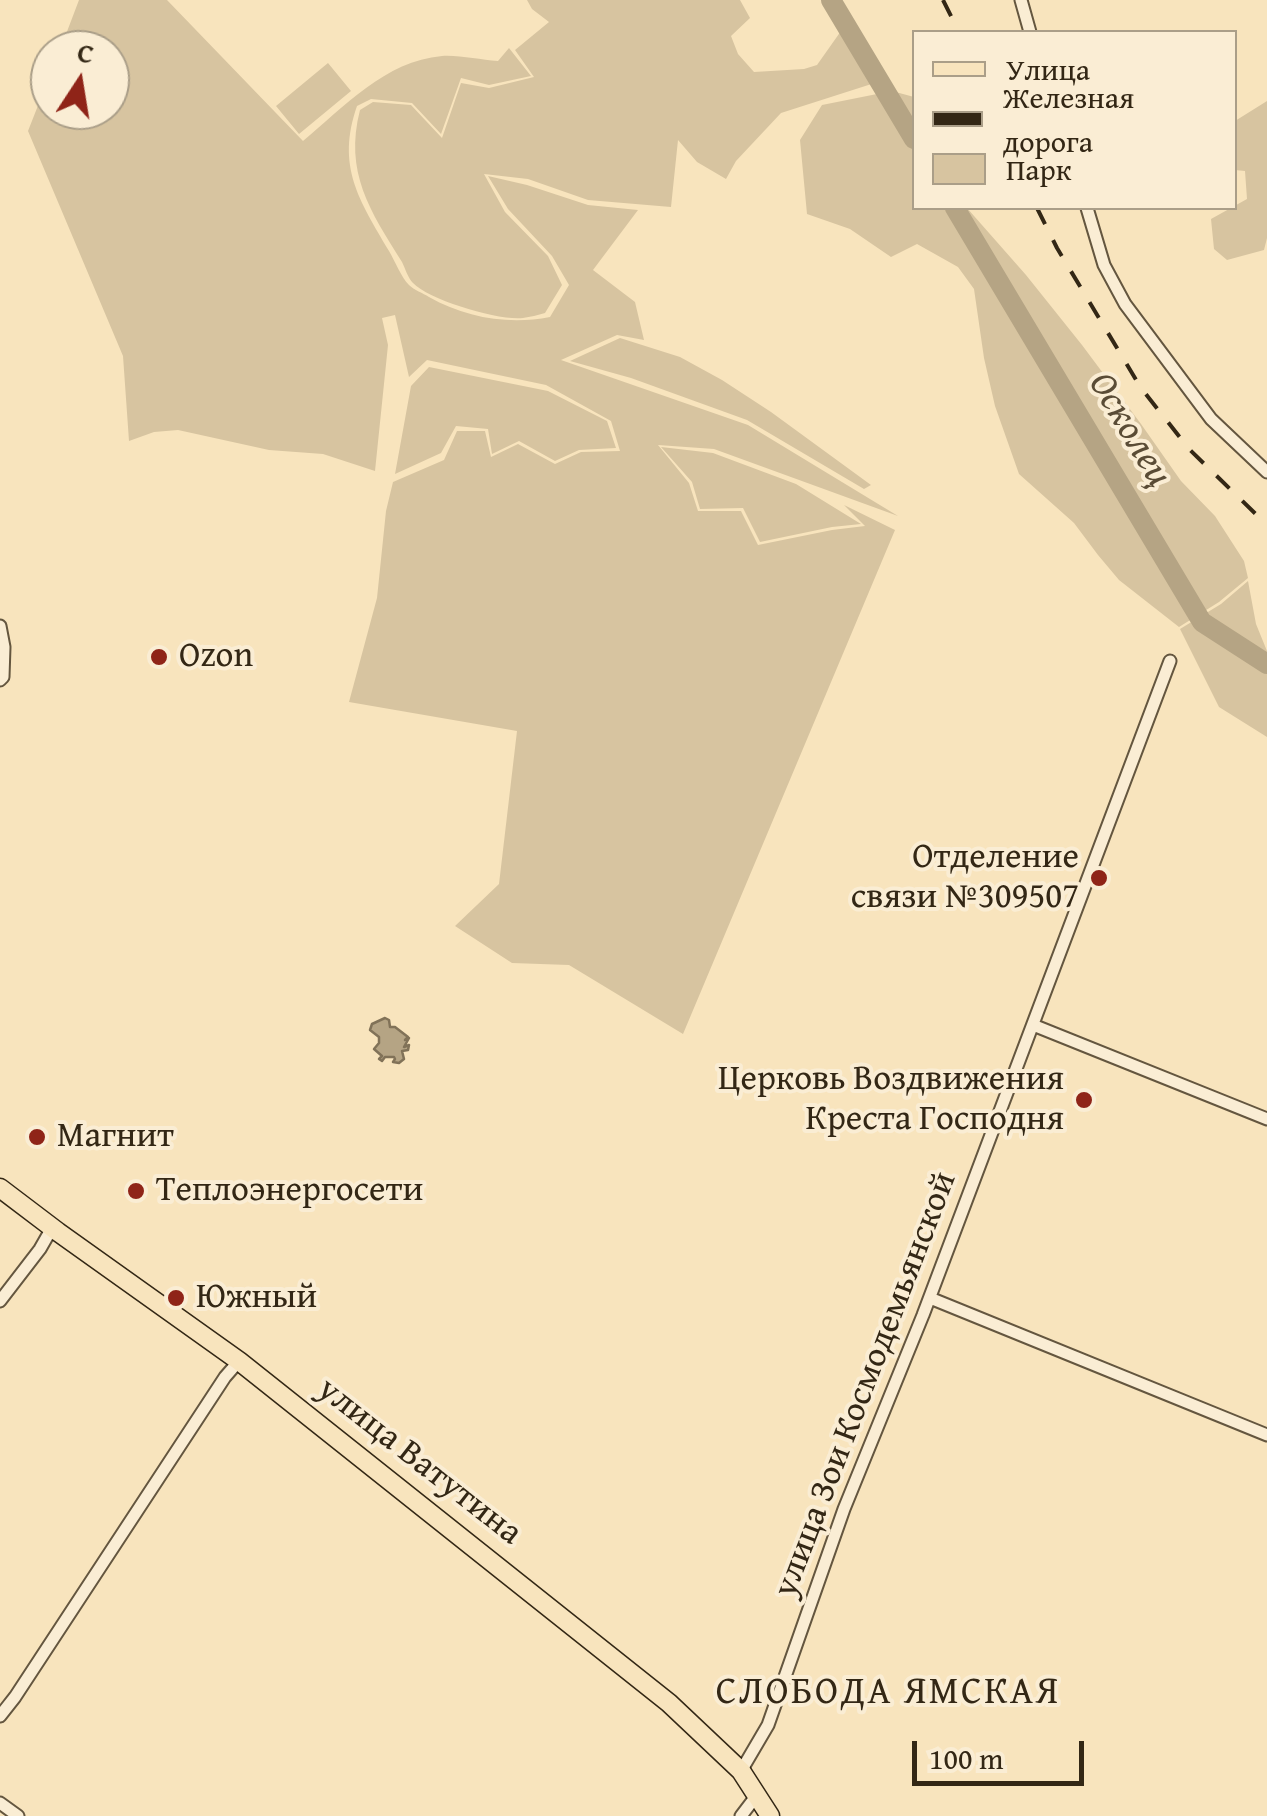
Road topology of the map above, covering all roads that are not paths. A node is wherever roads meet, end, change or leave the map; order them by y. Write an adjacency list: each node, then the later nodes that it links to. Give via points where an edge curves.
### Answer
1 (1021, 0): 2 (street)
2 (1029, 30)
3 (1088, 210): 4 (street, via 1125,304 1211,419)
4 (1267, 472)
5 (0, 626): 7 (street)
6 (1170, 661): 8 (street, улица Зои Космодемьянской)
7 (0, 680)
8 (1033, 1025): 9 (street); 12 (street, улица Зои Космодемьянской)
9 (1267, 1119)
10 (0, 1188): 11 (main road, улица Ватутина)
11 (52, 1228): 13 (street); 14 (main road, улица Ватутина)
12 (930, 1298): 15 (street); 17 (street, улица Зои Космодемьянской, via 844,1509 768,1725)
13 (0, 1301)
14 (239, 1361): 16 (street); 17 (main road, улица Ватутина, via 669,1703)
15 (1267, 1435)
16 (0, 1716)
17 (742, 1772): 18 (main road, улица Ватутина)
18 (757, 1795): 21 (street); 22 (main road, улица Ватутина)
19 (0, 1803): 20 (street)
20 (18, 1816)
21 (741, 1816)
22 (770, 1816)

